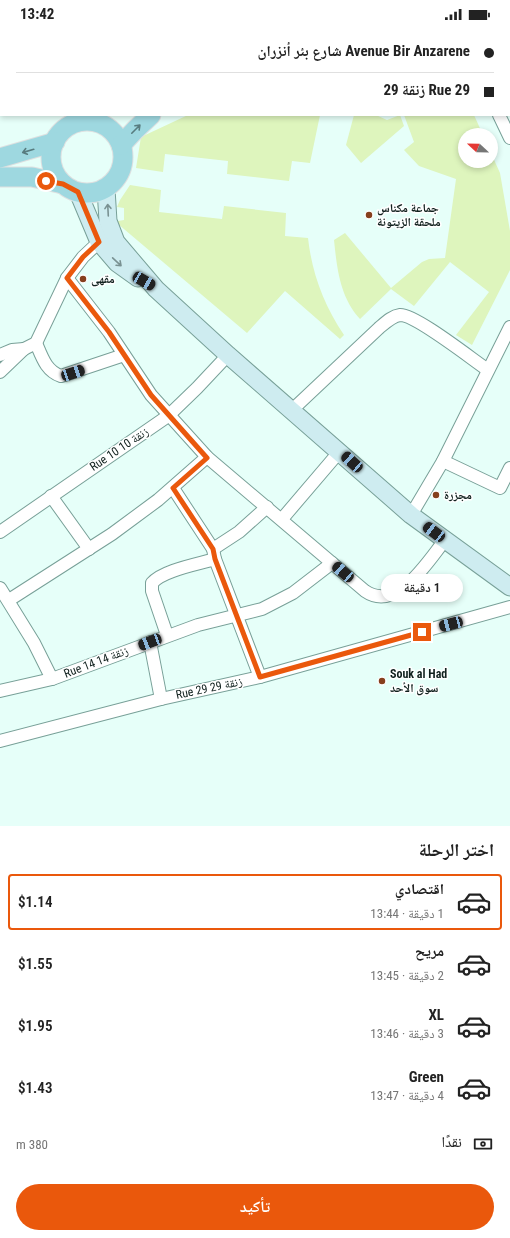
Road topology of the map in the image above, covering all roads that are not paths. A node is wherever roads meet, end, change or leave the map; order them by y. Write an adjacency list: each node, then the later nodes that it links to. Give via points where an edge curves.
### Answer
1 (151, 116): 6 (main road, one-way to 1)
2 (499, 116): 4 (street)
3 (105, 119): 5 (main road, via 73,124); 6 (main road)
4 (510, 138)
5 (55, 142): 7 (main road, one-way to 7); 9 (main road, via 52,164 56,175)
6 (121, 145): 10 (main road, via 123,165)
7 (0, 158)
8 (0, 177): 9 (main road, via 32,177)
9 (71, 188): 10 (main road, via 88,194); 11 (street)
10 (106, 189): 13 (street, one-way to 10, via 116,242 108,222)
11 (99, 242): 12 (street); 13 (street, one-way to 13, via 117,263)
12 (67, 278): 15 (street); 19 (street)
13 (156, 288): 17 (street)
14 (510, 327): 20 (street)
15 (36, 343): 16 (street); 19 (street, via 51,372 61,376)
16 (24, 349): 18 (street); 21 (street)
17 (228, 354): 22 (street); 23 (street, Rue 10 زنقة 10)
18 (0, 355)
19 (124, 355): 23 (street)
20 (488, 370): 22 (street, via 423,325 400,315 379,328); 26 (street)
21 (0, 372)
22 (292, 410): 24 (street)
23 (168, 416): 25 (street); 29 (street, Rue 10 زنقة 10)
24 (340, 451): 31 (street); 32 (street)
25 (207, 458): 28 (street); 30 (street)
26 (443, 461): 27 (street, via 500,488); 31 (street)
27 (510, 468)
28 (173, 488): 35 (street); 36 (street)
29 (51, 496): 33 (street, Rue 10 زنقة 10); 35 (street)
30 (266, 507): 32 (street); 36 (street)
31 (411, 515): 34 (street)
32 (282, 519): 37 (street)
33 (0, 532)
34 (445, 540): 37 (street, via 408,584 388,597 370,595); 38 (street)
35 (89, 549): 40 (street)
36 (214, 554): 42 (street); 43 (street, via 152,583 152,591)
37 (332, 562): 42 (street, Rue 14 زنقة 14, via 293,593 262,609)
38 (510, 587)
39 (0, 588): 40 (street)
40 (9, 600): 46 (street)
41 (510, 607): 45 (street, Rue 29 زنقة 29)
42 (237, 616): 43 (street, Rue 14 زنقة 14); 45 (street)
43 (167, 635): 44 (street, Rue 14 زنقة 14)
44 (150, 642): 46 (street, Rue 14 زنقة 14); 48 (street)
45 (260, 677): 48 (street, Rue 29 زنقة 29)
46 (52, 679): 47 (street, Rue 14 زنقة 14)
47 (0, 691)
48 (161, 699): 49 (street, Rue 29 زنقة 29)
49 (0, 742)

